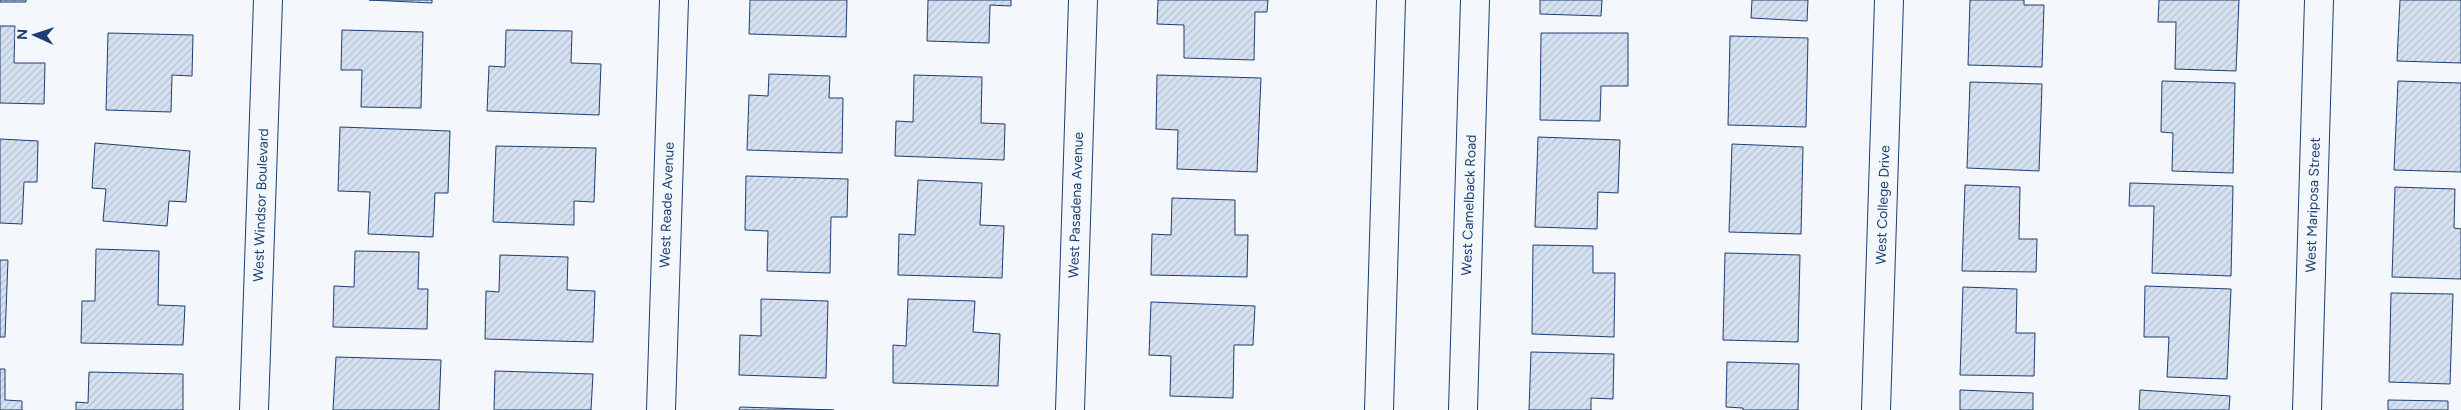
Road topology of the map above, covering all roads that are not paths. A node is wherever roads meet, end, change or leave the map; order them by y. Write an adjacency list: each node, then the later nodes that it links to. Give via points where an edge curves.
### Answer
1 (268, 0): 8 (street, West Windsor Boulevard)
2 (674, 0): 9 (street, West Reade Avenue)
3 (1083, 0): 10 (street, West Pasadena Avenue)
4 (1390, 0): 11 (street)
5 (1474, 0): 12 (street, West Camelback Road)
6 (1889, 0): 13 (street, West College Drive)
7 (2320, 0): 14 (street, West Mariposa Street)
8 (254, 410)
9 (661, 410)
10 (1070, 410)
11 (1380, 410)
12 (1463, 410)
13 (1876, 410)
14 (2306, 410)

